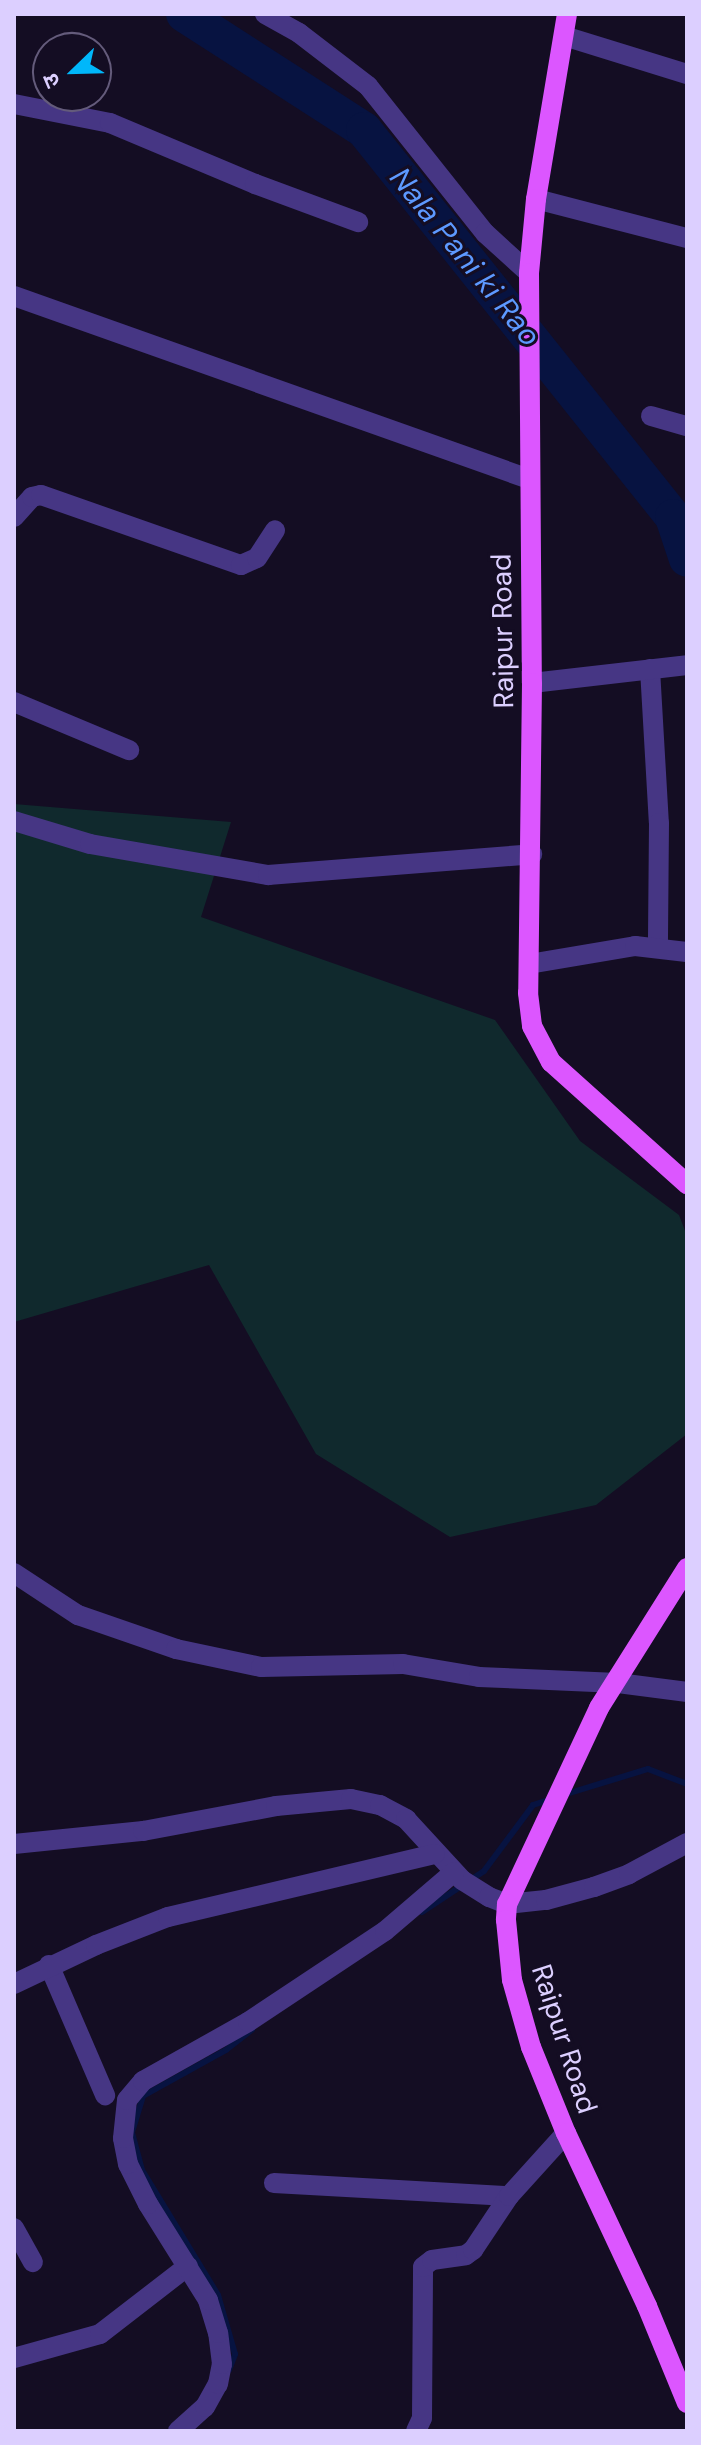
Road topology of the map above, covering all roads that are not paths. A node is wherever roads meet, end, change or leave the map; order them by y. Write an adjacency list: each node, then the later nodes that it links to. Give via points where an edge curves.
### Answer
1 (265, 14): 9 (street, via 368,86)
2 (567, 14): 3 (main road, Raipur Road)
3 (564, 36): 4 (street); 6 (main road, Raipur Road)
4 (687, 74)
5 (14, 104): 7 (street, via 110,123)
6 (536, 199): 8 (street); 9 (main road, Raipur Road)
7 (358, 222)
8 (687, 238)
9 (529, 281): 13 (main road, Raipur Road)
10 (14, 296): 13 (street)
11 (651, 416): 12 (street)
12 (687, 426)
13 (529, 479): 18 (main road, Raipur Road)
14 (14, 517): 15 (street, via 32,497 41,495 241,565 257,558)
15 (275, 530)
16 (683, 665): 17 (street)
17 (650, 669): 18 (street); 23 (street, via 659,823)
18 (532, 683): 22 (main road, Raipur Road)
19 (14, 702): 20 (street)
20 (129, 750)
21 (14, 821): 22 (street, via 90,844 268,875)
22 (532, 854): 25 (main road, Raipur Road)
23 (658, 947): 24 (street); 25 (street)
24 (687, 952)
25 (529, 964): 26 (main road, Raipur Road, via 532,1026 551,1062)
26 (687, 1184)
27 (687, 1568): 29 (main road, Raipur Road)
28 (14, 1573): 29 (street, via 78,1615 176,1649 261,1667 403,1664 479,1677)
29 (618, 1683): 30 (street); 35 (main road, Raipur Road, via 599,1708)
30 (687, 1692)
31 (687, 1843): 35 (street, via 594,1887)
32 (14, 1844): 33 (street, via 143,1831 276,1806 351,1799 380,1805 406,1819)
33 (435, 1854): 34 (street); 36 (street, via 168,1917)
34 (463, 1880): 35 (street); 44 (street, via 248,2022 134,2089 123,2119 128,2164)
35 (507, 1904): 39 (main road, Raipur Road, via 512,1980 531,2047)
36 (49, 1965): 37 (street); 38 (street)
37 (14, 1984)
38 (105, 2095)
39 (566, 2133): 41 (street); 46 (main road, Raipur Road)
40 (274, 2183): 41 (street)
41 (509, 2196): 48 (street, via 473,2250 423,2267 422,2418)
42 (14, 2228): 43 (street)
43 (33, 2262)
44 (188, 2266): 45 (street, via 100,2334); 47 (street, via 214,2316 222,2364 212,2399)
45 (14, 2358)
46 (687, 2403)
47 (178, 2431)
48 (416, 2431)

